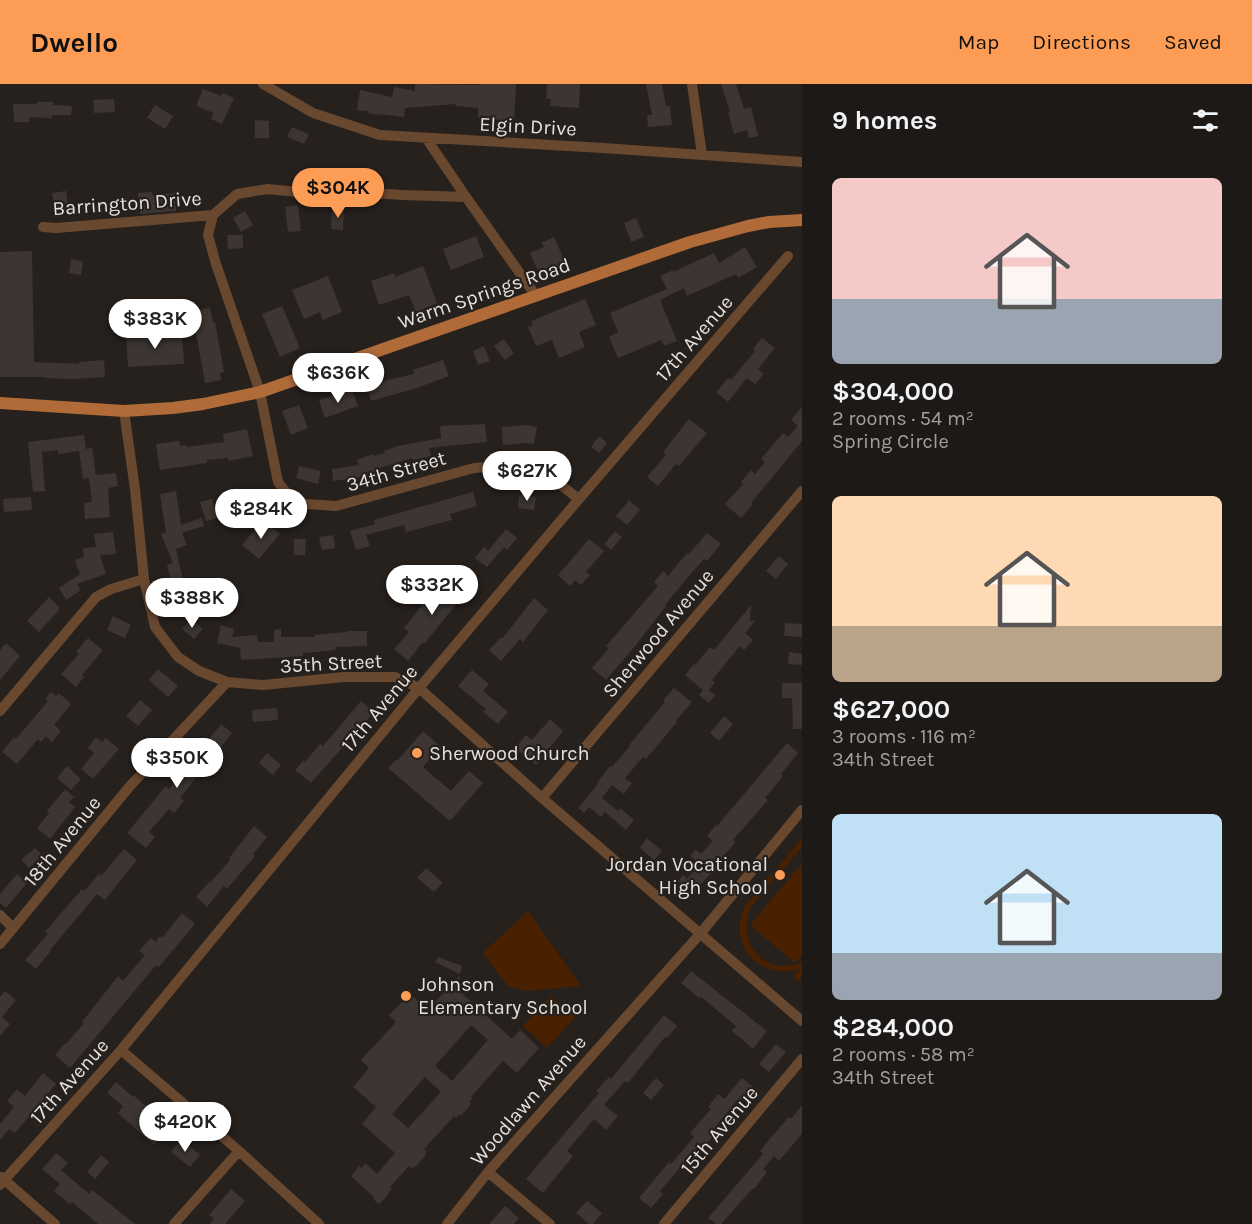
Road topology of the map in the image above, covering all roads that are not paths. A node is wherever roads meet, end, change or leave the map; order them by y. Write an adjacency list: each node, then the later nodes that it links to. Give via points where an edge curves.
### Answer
1 (263, 84): 3 (street, Elgin Drive, via 313,113 347,125 380,135)
2 (692, 84): 4 (street)
3 (426, 138): 4 (street, Elgin Drive); 6 (street)
4 (702, 155): 5 (street, Elgin Drive)
5 (802, 162)
6 (466, 197): 7 (street, via 268,189 237,194); 11 (street)
7 (213, 215): 9 (street, Barrington Drive); 12 (street, 34th Street, via 208,235)
8 (802, 220): 11 (main road, Warm Springs Road, via 748,226)
9 (43, 227)
10 (788, 256): 16 (street, 17th Avenue)
11 (536, 296): 12 (main road, Warm Springs Road)
12 (260, 392): 14 (main road, Warm Springs Road, via 203,404); 16 (street, 34th Street, via 278,482 290,497 306,504 336,506 474,468 498,466 527,466 549,476)
13 (0, 403): 14 (main road, Warm Springs Road)
14 (124, 411): 17 (street, 35th Street)
15 (802, 491): 21 (street, Sherwood Avenue)
16 (579, 499): 19 (street, 17th Avenue)
17 (144, 579): 18 (street, 35th Street, via 155,627 178,657); 20 (street, via 96,597)
18 (226, 682): 19 (street, 35th Street, via 263,685 344,677 395,677); 24 (street, 18th Avenue, via 130,786)
19 (418, 688): 21 (street, 35th Street); 28 (street, 17th Avenue)
20 (0, 711)
21 (542, 798): 25 (street, 35th Street)
22 (802, 810): 25 (street, Woodlawn Avenue)
23 (0, 915): 24 (street)
24 (14, 928): 26 (street, 18th Avenue)
25 (700, 934): 27 (street, 35th Street); 31 (street, Woodlawn Avenue)
26 (0, 944)
27 (802, 1021)
28 (121, 1050): 30 (street); 32 (street, 17th Avenue)
29 (802, 1059): 38 (street, 15th Avenue)
30 (239, 1151): 34 (street); 35 (street)
31 (488, 1172): 36 (street, Woodlawn Avenue); 37 (street)
32 (1, 1181): 33 (street)
33 (55, 1224)
34 (174, 1224)
35 (319, 1224)
36 (447, 1224)
37 (550, 1224)
38 (664, 1224)

